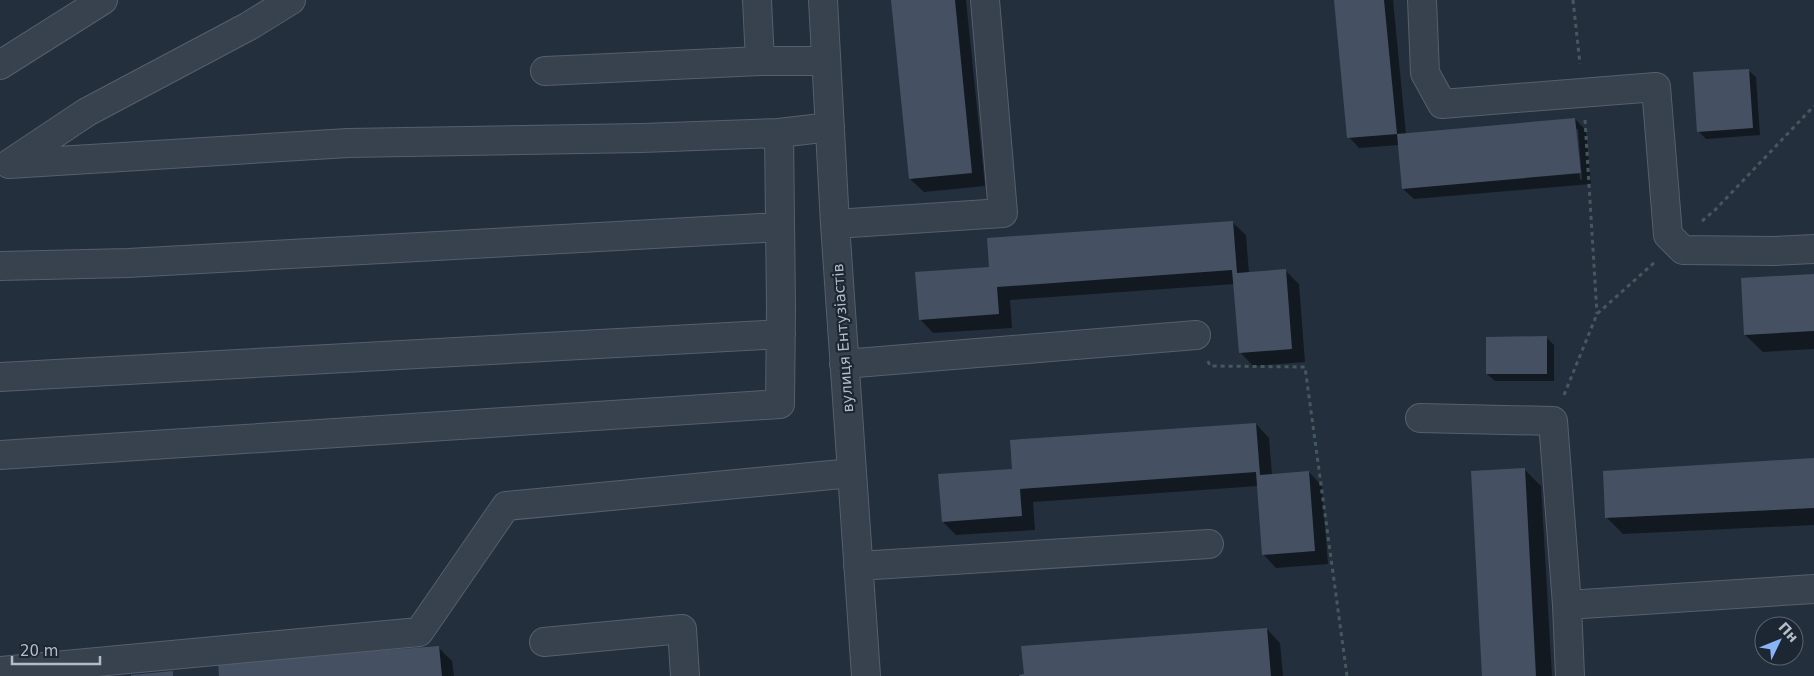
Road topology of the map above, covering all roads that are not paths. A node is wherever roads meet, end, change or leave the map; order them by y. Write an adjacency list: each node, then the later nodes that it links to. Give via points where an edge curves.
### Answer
1 (103, 0): 9 (street)
2 (291, 0): 13 (street, via 249,26 87,112)
3 (757, 0): 7 (street)
4 (823, 0): 8 (street, вулиця Ентузіастів)
5 (985, 0): 14 (street, via 1003,213)
6 (1422, 0): 16 (street, via 1425,73 1442,104 1656,87 1668,235 1683,250)
7 (760, 61): 8 (street); 10 (street)
8 (826, 61): 11 (street, вулиця Ентузіастів)
9 (0, 65)
10 (545, 71)
11 (830, 128): 12 (street); 14 (street, вулиця Ентузіастів)
12 (779, 133): 13 (street, via 348,143); 15 (street)
13 (5, 167)
14 (835, 224): 20 (street, вулиця Ентузіастів)
15 (780, 227): 17 (street, via 128,263); 18 (street)
16 (1814, 249)
17 (0, 266)
18 (781, 334): 21 (street); 23 (street, via 780,404)
19 (1196, 335): 20 (street)
20 (844, 364): 24 (street, вулиця Ентузіастів)
21 (0, 377)
22 (1420, 418): 28 (street, via 1553,421)
23 (0, 455)
24 (852, 473): 26 (street, вулиця Ентузіастів); 30 (street, via 506,506 419,632)
25 (1209, 544): 26 (street)
26 (858, 566): 32 (street, вулиця Ентузіастів)
27 (1814, 589): 28 (street)
28 (1567, 605): 33 (street)
29 (544, 642): 31 (street, via 682,630)
30 (0, 671)
31 (685, 676)
32 (866, 676)
33 (1570, 676)

